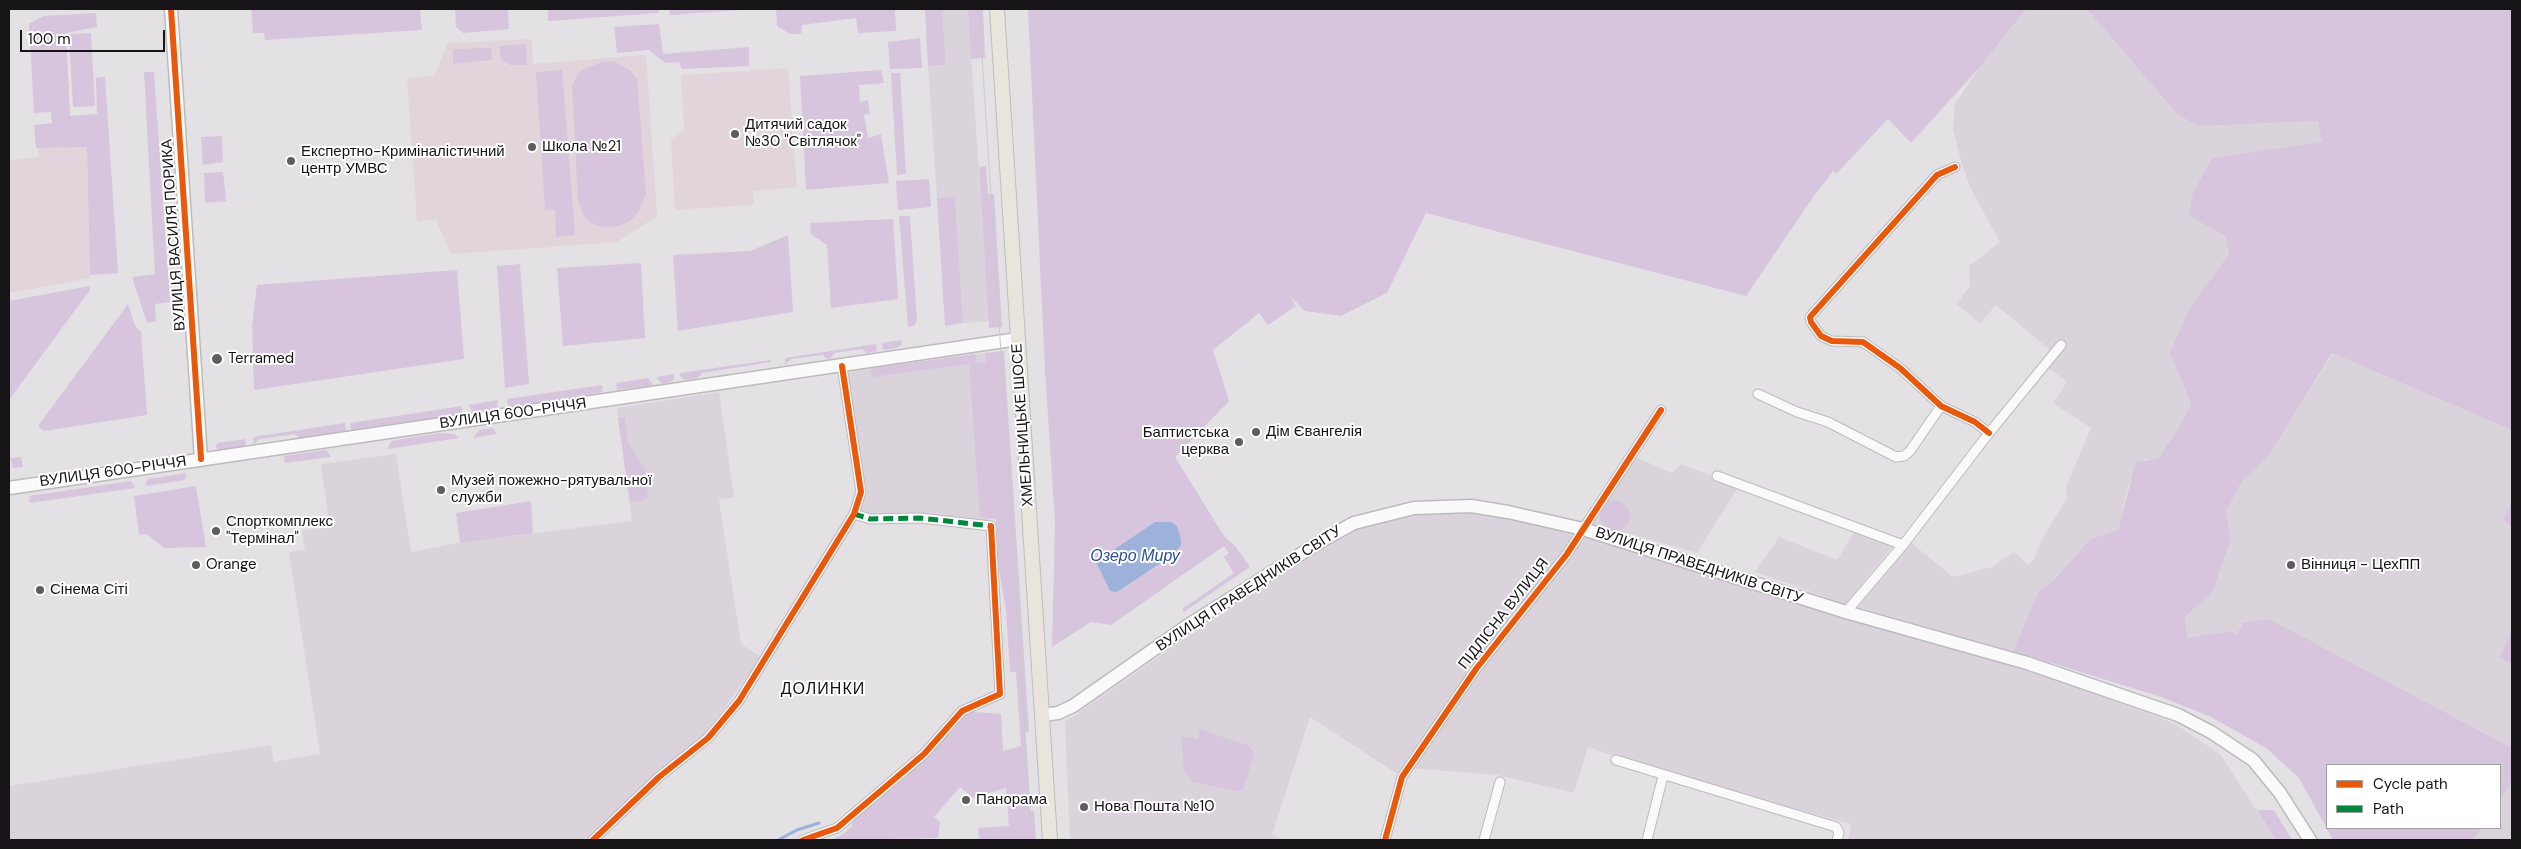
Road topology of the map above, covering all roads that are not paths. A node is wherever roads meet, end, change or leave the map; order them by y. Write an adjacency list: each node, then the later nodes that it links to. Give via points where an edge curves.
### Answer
1 (171, 9): 11 (main road, ВУЛИЦЯ ВАСИЛЯ ПОРИКА)
2 (996, 9): 4 (main road, ХМЕЛЬНИЦЬКЕ ШОСЕ)
3 (1955, 167): 8 (street, via 1937,175 1810,317 1821,336 1832,341 1863,342 1900,368)
4 (1018, 339): 6 (main road, ВУЛИЦЯ 600-РІЧЧЯ); 18 (main road, ХМЕЛЬНИЦЬКЕ ШОСЕ)
5 (2061, 345): 10 (street)
6 (842, 366): 11 (main road, ВУЛИЦЯ 600-РІЧЧЯ); 14 (street, via 861,492)
7 (1758, 394): 8 (street, via 1828,422 1896,457 1910,451)
8 (1941, 406): 10 (street)
9 (1661, 410): 15 (street, ПІДЛІСНА ВУЛИЦЯ)
10 (1989, 433): 16 (street)
11 (201, 459): 13 (main road, ВУЛИЦЯ 600-РІЧЧЯ)
12 (1717, 476): 16 (street)
13 (9, 488)
14 (854, 514): 22 (street, via 738,701 708,738 659,777); 23 (street, via 870,519 920,518 991,526 1000,694 962,712 924,754 837,828)
15 (1583, 529): 17 (main road, ВУЛИЦЯ ПРАВЕДНИКІВ СВІТУ); 18 (main road, ВУЛИЦЯ ПРАВЕДНИКІВ СВІТУ, via 1508,512 1445,506 1388,512 1354,523 1190,624 1073,706 1058,713); 25 (street, ПІДЛІСНА ВУЛИЦЯ, via 1476,669 1402,777)
16 (1903, 545): 17 (street)
17 (1846, 612): 29 (main road, ВУЛИЦЯ ПРАВЕДНИКІВ СВІТУ, via 2027,663 2178,715 2253,760 2280,793)
18 (1042, 715): 24 (main road, ХМЕЛЬНИЦЬКЕ ШОСЕ)
19 (1616, 760): 20 (street)
20 (1663, 776): 27 (street); 28 (street, via 1836,827 1839,833)
21 (1500, 782): 26 (street)
22 (593, 840)
23 (803, 840)
24 (1050, 840)
25 (1385, 840)
26 (1484, 840)
27 (1648, 840)
28 (1837, 840)
29 (2310, 840)

